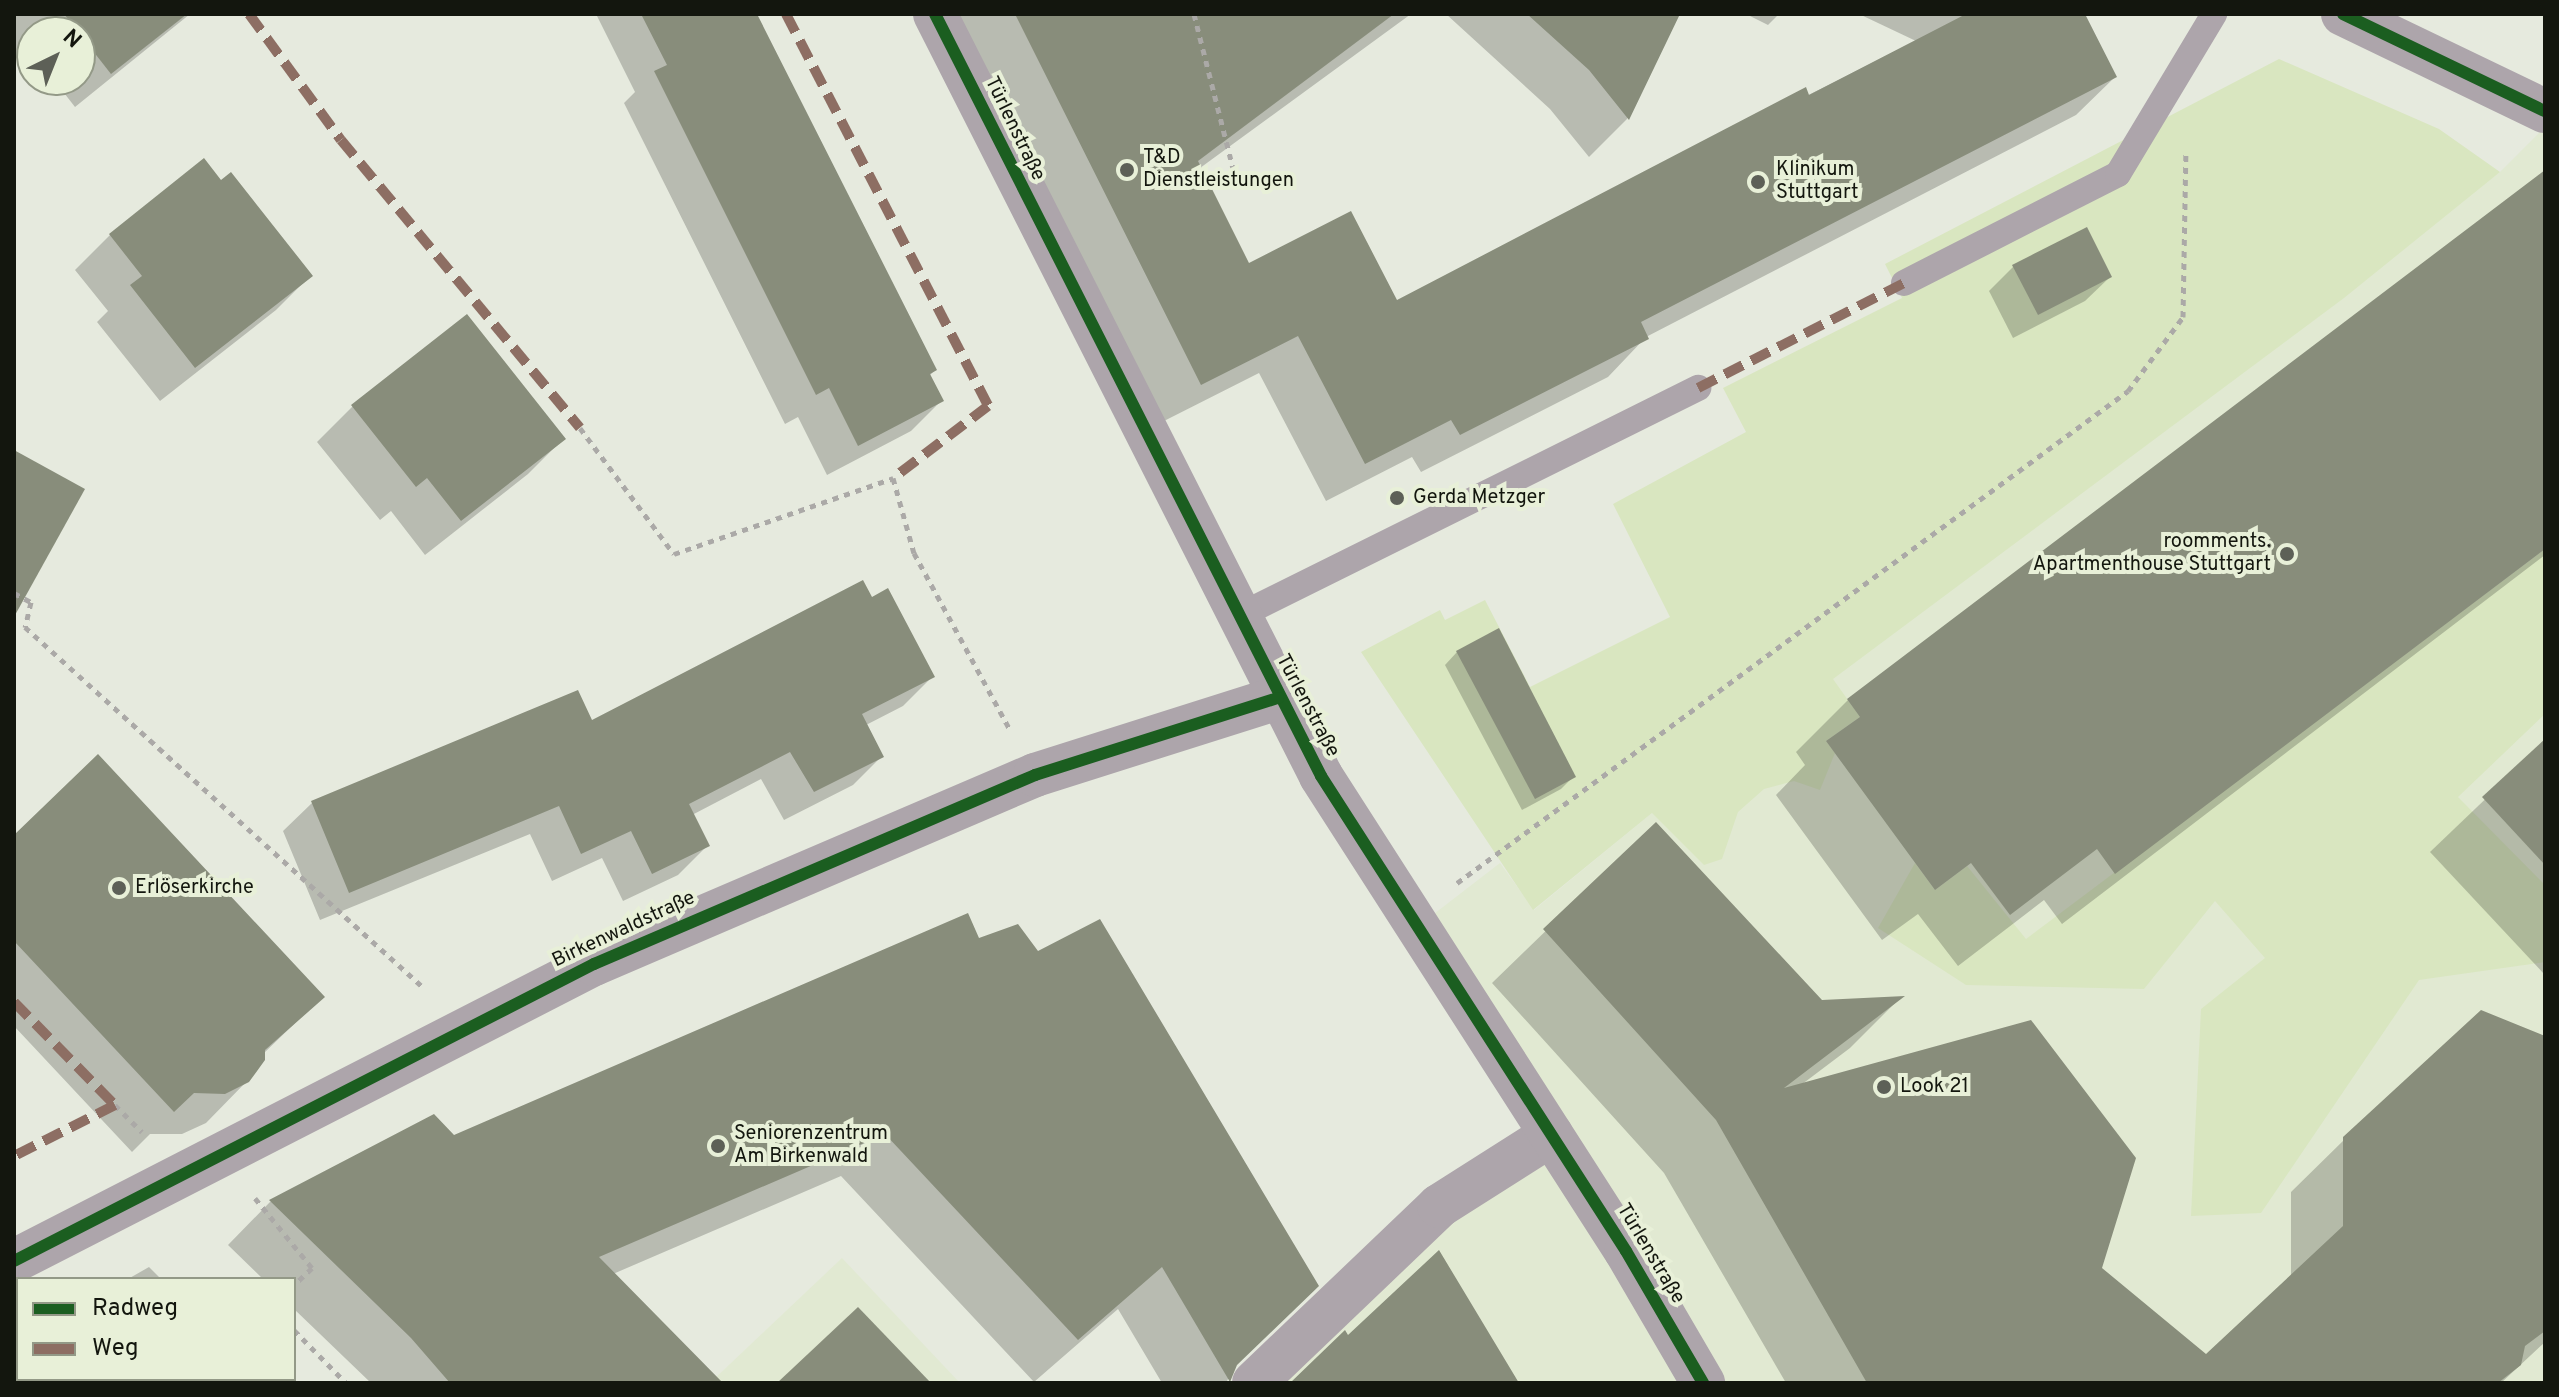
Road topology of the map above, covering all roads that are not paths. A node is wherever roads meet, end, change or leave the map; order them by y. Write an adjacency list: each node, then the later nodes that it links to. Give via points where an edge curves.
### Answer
1 (935, 14): 7 (street, Türlenstraße)
2 (2214, 14): 5 (lane, via 2118,174)
3 (2343, 14): 4 (street)
4 (2545, 111)
5 (1904, 283)
6 (1698, 388): 7 (lane)
7 (1239, 616): 8 (street, Türlenstraße)
8 (1278, 698): 9 (street, Türlenstraße); 10 (street, Birkenwaldstraße, via 1035,775 594,964)
9 (1551, 1135): 11 (street, via 1439,1206); 12 (street, Türlenstraße)
10 (14, 1261)
11 (1254, 1383)
12 (1703, 1383)

